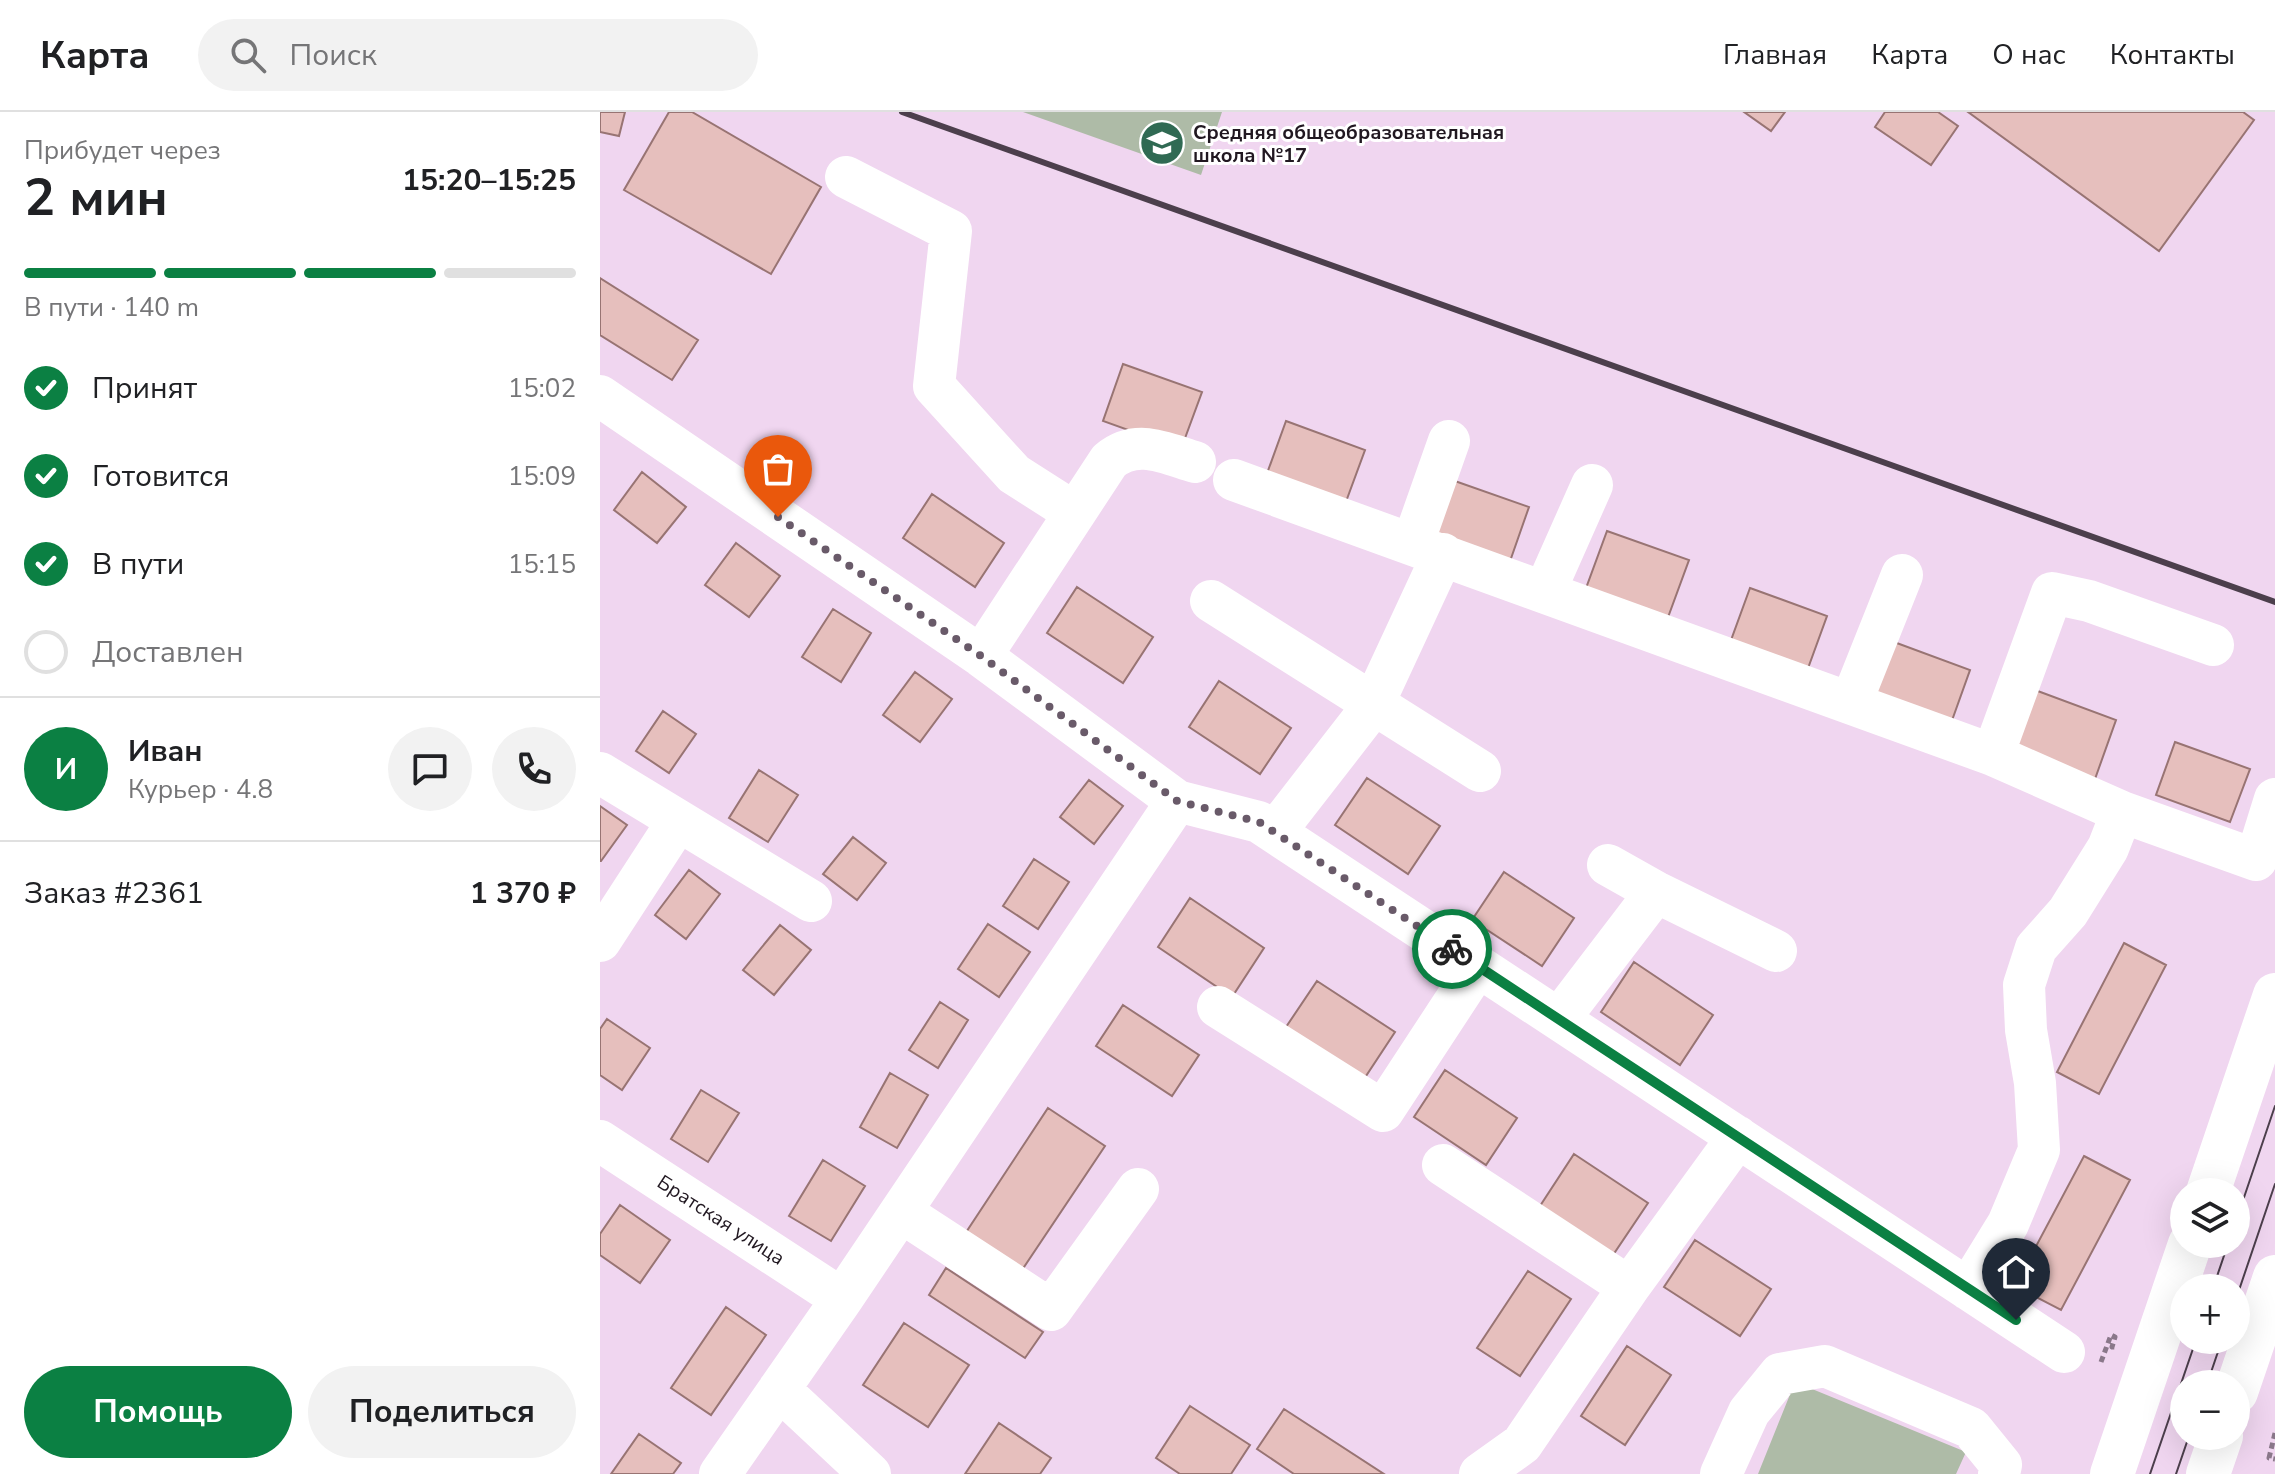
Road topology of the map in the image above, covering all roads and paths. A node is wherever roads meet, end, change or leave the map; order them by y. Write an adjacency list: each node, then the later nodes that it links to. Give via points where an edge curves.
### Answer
1 (846, 177): 7 (street, via 951,231 934,386 1014,474)
2 (600, 396): 13 (street)
3 (1449, 441): 8 (street)
4 (1195, 462): 7 (street, via 1142,447 1121,451)
5 (1234, 480): 8 (street)
6 (1592, 485): 10 (street)
7 (1075, 513): 13 (street)
8 (1428, 548): 10 (street); 22 (street, via 1372,707)
9 (1902, 575): 14 (street)
10 (1545, 591): 14 (street)
11 (1211, 601): 16 (street)
12 (2213, 645): 15 (street, via 2052,593)
13 (981, 656): 19 (street)
14 (1851, 703): 15 (street)
15 (1993, 755): 20 (street)
16 (1480, 771)
17 (600, 773): 21 (street)
18 (2275, 799): 20 (street, via 2256,860)
19 (1177, 801): 22 (street, via 1259,822); 37 (street)
20 (2122, 812): 41 (street, via 2108,848 2076,899 2036,948 2024,985 2039,1150 2008,1224)
21 (678, 821): 25 (street); 26 (street)
22 (1275, 832): 28 (street)
23 (1608, 865): 24 (street)
24 (1656, 892): 27 (street); 31 (street)
25 (811, 901)
26 (600, 941)
27 (1776, 951)
28 (1478, 966): 30 (street, via 1383,1111); 31 (street)
29 (2275, 995): 35 (main road)
30 (1218, 1007)
31 (1559, 1019): 32 (street)
32 (1738, 1137): 40 (street); 41 (street)
33 (600, 1141): 42 (street, Братская улица)
34 (1443, 1165): 40 (street)
35 (2213, 1178)
36 (1138, 1189): 37 (street, via 1051,1310)
37 (901, 1212): 42 (street)
38 (2185, 1258): 55 (main road)
39 (2275, 1277): 45 (main road)
40 (1629, 1287): 52 (street, via 1522,1444)
41 (1968, 1289): 44 (street)
42 (842, 1299): 46 (street)
43 (2116, 1347): 44 (path, via 2111,1335)
44 (2082, 1360)
45 (2243, 1370)
46 (779, 1389): 50 (street); 51 (street)
47 (2275, 1433): 49 (path, via 2269,1458)
48 (2216, 1450): 56 (main road)
49 (2275, 1459)
50 (720, 1474)
51 (870, 1474)
52 (1480, 1474)
53 (1721, 1474): 54 (street, via 1749,1412 1780,1374 1825,1366 1971,1428 2001,1465)
54 (1999, 1474)
55 (2112, 1474)
56 (2208, 1474)

